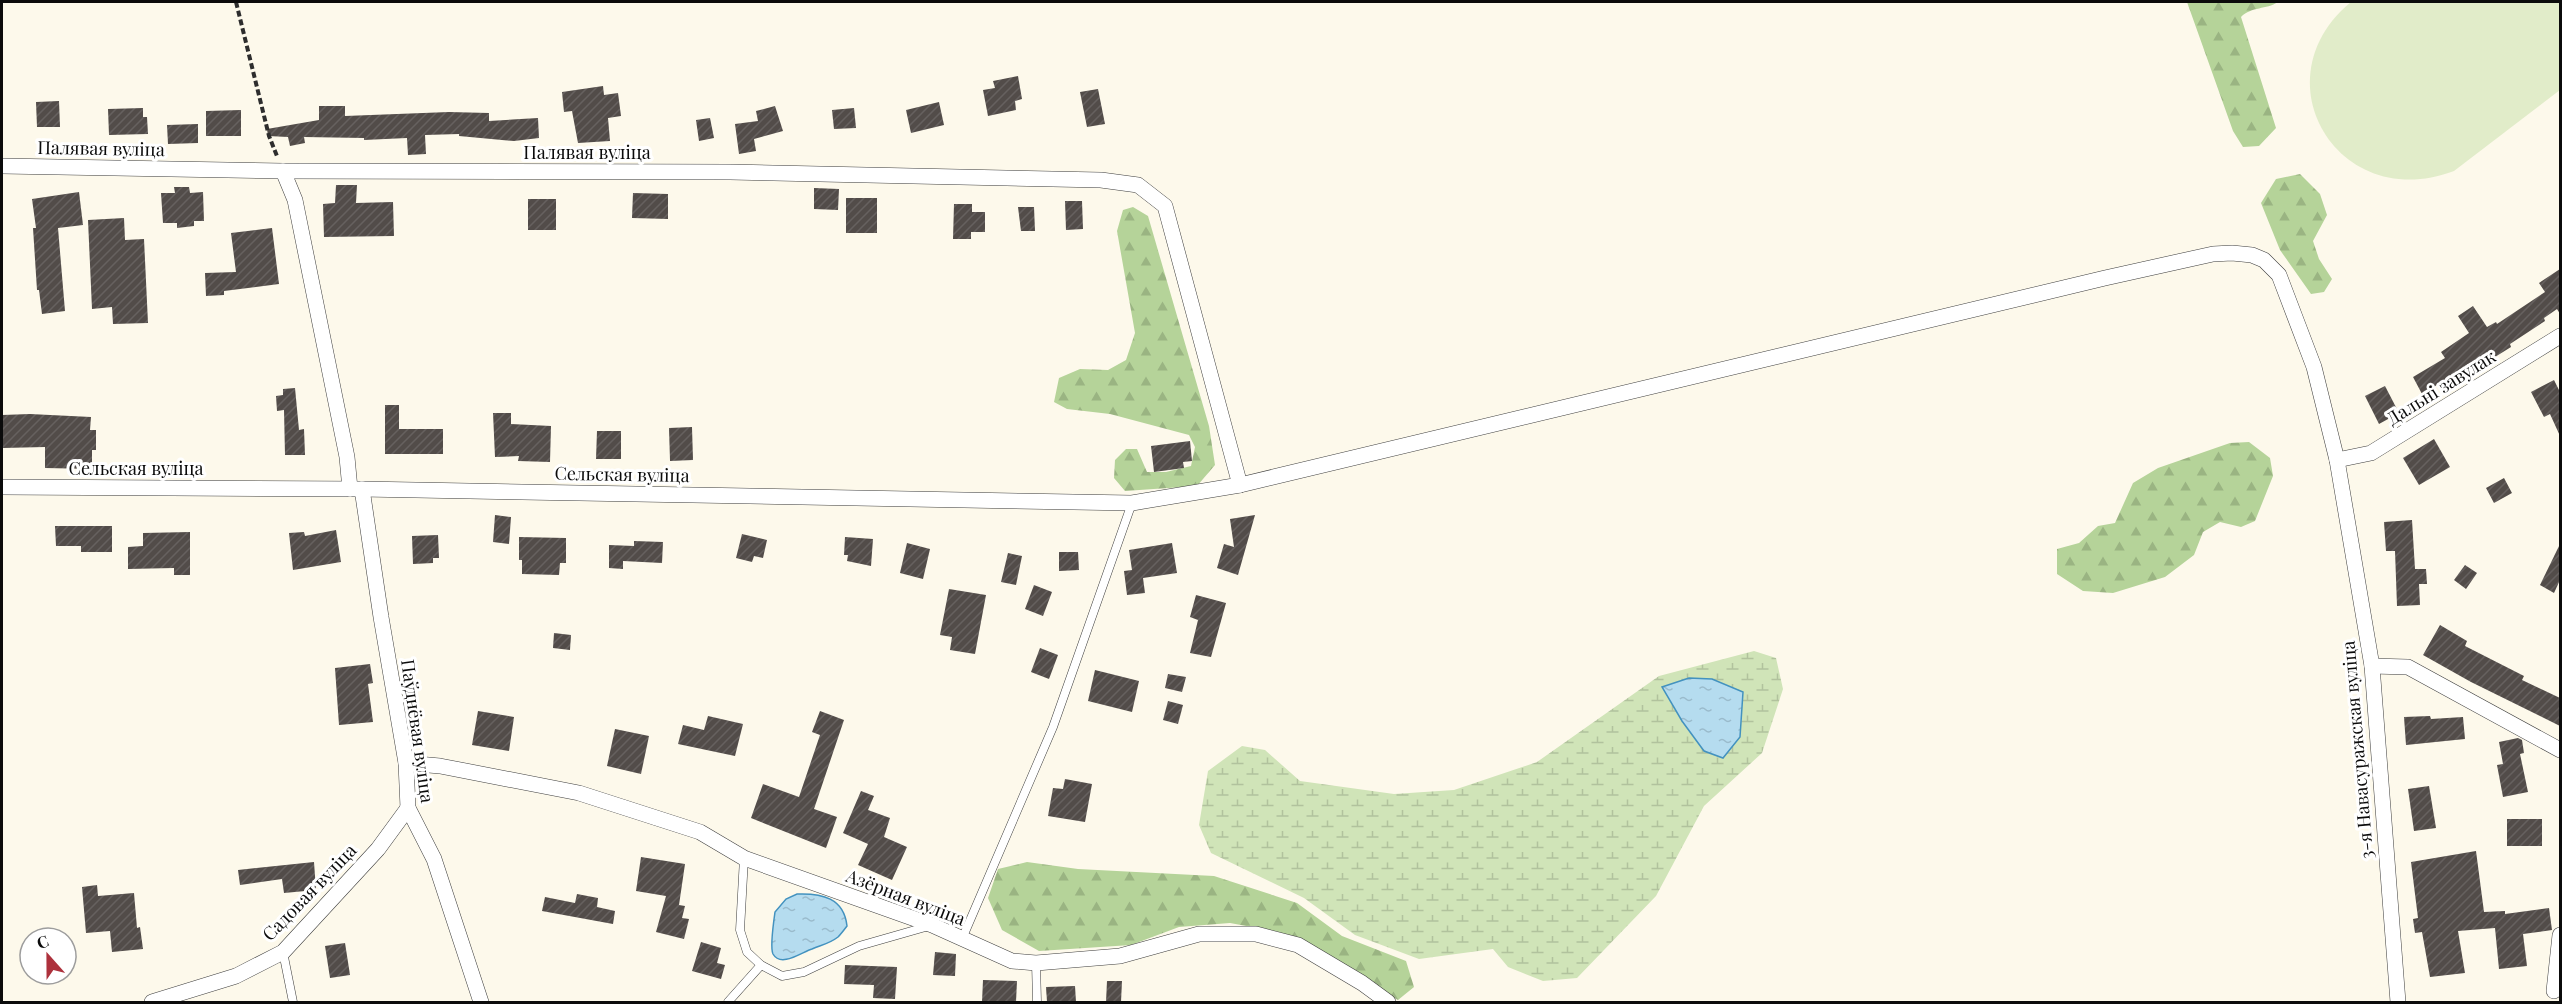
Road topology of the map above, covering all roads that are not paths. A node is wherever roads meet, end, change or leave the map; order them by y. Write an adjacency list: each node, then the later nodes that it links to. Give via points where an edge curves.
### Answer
1 (2, 166): 2 (street, Палявая вуліца)
2 (283, 171): 5 (street, Палявая вуліца, via 730,172 1101,180 1138,185 1165,206); 7 (street, Паўднёвая вуліца, via 295,200 346,457)
3 (2560, 336): 4 (street, Дальні завулак, via 2371,453)
4 (2337, 460): 5 (street, 3-я Навасуражская вуліца, via 2314,367 2279,275 2264,260 2232,253 2105,278); 9 (street, 3-я Навасуражская вуліца)
5 (1240, 485): 8 (street, Сельская вуліца)
6 (2, 487): 7 (street, Сельская вуліца)
7 (356, 489): 8 (street, Сельская вуліца); 11 (street, Паўднёвая вуліца)
8 (1132, 503): 16 (lane, via 1053,727)
9 (2372, 666): 10 (street, via 2408,667); 27 (street, 3-я Навасуражская вуліца)
10 (2560, 750)
11 (406, 763): 12 (street, Паўднёвая вуліца); 13 (street, Азёрная вуліца, via 579,793 700,832)
12 (408, 808): 17 (street, Садовая вуліца, via 378,849); 23 (street, Паўднёвая вуліца, via 434,859)
13 (744, 858): 14 (street, Азёрная вуліца); 19 (lane, via 740,930 747,952)
14 (932, 925): 16 (street, Азёрная вуліца); 19 (lane, via 859,946 804,972 782,976)
15 (2560, 935): 20 (street)
16 (962, 939): 18 (street, Азёрная вуліца, via 1012,960)
17 (283, 952): 21 (street, Садовая вуліца, via 236,976); 22 (lane)
18 (1036, 963): 25 (lane); 26 (street, Азёрная вуліца, via 1120,956 1199,934 1256,934 1298,945)
19 (760, 965): 24 (lane)
20 (2554, 991)
21 (152, 1002)
22 (293, 1002)
23 (482, 1002)
24 (728, 1002)
25 (1037, 1002)
26 (1388, 1002)
27 (2398, 1002)

